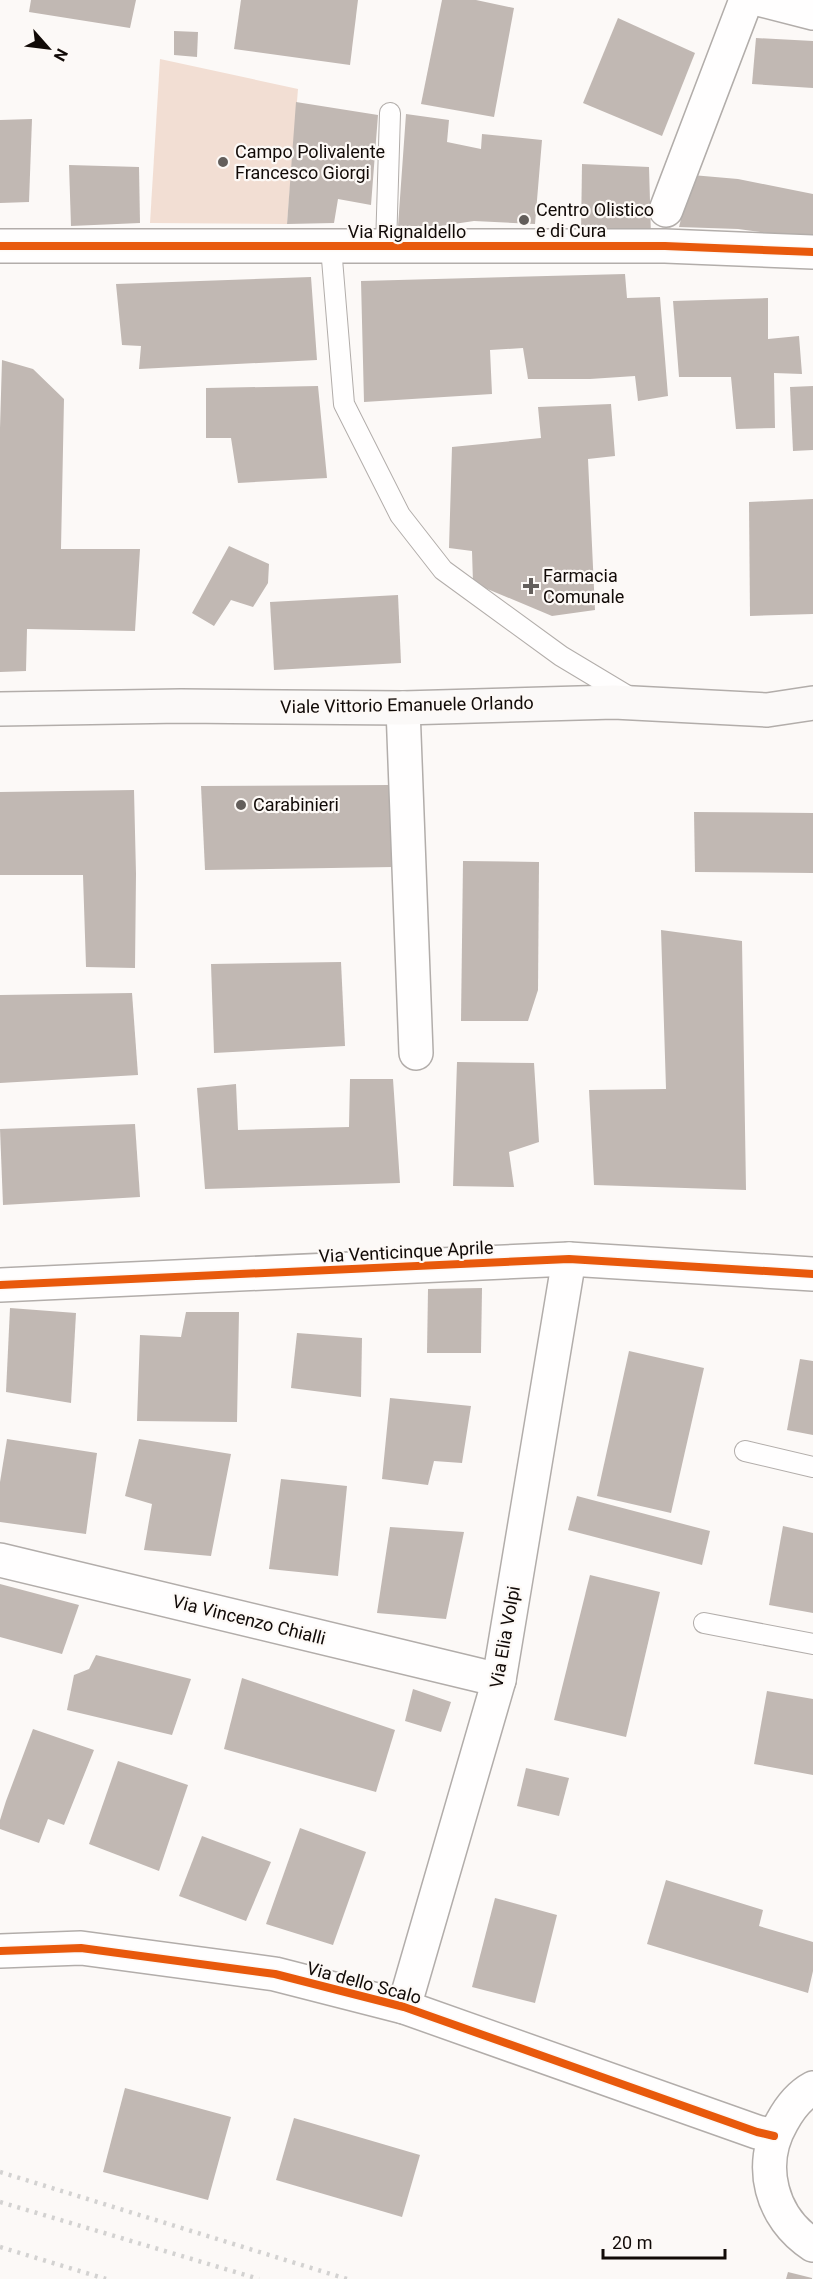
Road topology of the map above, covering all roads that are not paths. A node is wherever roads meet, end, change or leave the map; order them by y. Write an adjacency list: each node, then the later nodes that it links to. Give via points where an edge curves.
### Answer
1 (746, 0): 5 (street)
2 (762, 0): 3 (street)
3 (813, 13)
4 (390, 113): 8 (lane)
5 (666, 210)
6 (0, 246): 7 (street, Via Rignaldello)
7 (332, 247): 8 (street, Via Rignaldello); 10 (lane, via 345,404 400,515 443,570 561,656)
8 (386, 247): 9 (street, Via Rignaldello, via 664,246)
9 (813, 252)
10 (637, 702): 13 (main road, Viale Vittorio Emanuele Orlando); 14 (main road, Viale Vittorio Emanuele Orlando)
11 (813, 703): 14 (main road, Viale Vittorio Emanuele Orlando)
12 (0, 708): 13 (main road, Viale Vittorio Emanuele Orlando)
13 (403, 708): 16 (street)
14 (767, 710): 15 (main road)
15 (813, 715)
16 (416, 1053)
17 (569, 1259): 18 (street, Via Venticinque Aprile); 19 (street, Via Venticinque Aprile); 25 (street, Via Elia Volpi)
18 (813, 1274)
19 (0, 1285)
20 (744, 1451): 21 (lane)
21 (813, 1467)
22 (0, 1560): 25 (street, Via Vincenzo Chialli)
23 (704, 1623): 24 (lane)
24 (813, 1644)
25 (499, 1680): 27 (street, Via Elia Volpi)
26 (0, 1951): 27 (street, Via dello Scalo, via 81,1948 263,1973)
27 (405, 2007): 29 (street, Via dello Scalo)
28 (813, 2088): 29 (street, via 788,2110)
29 (774, 2136): 30 (street, via 769,2161 771,2187 780,2212)
30 (813, 2245)

